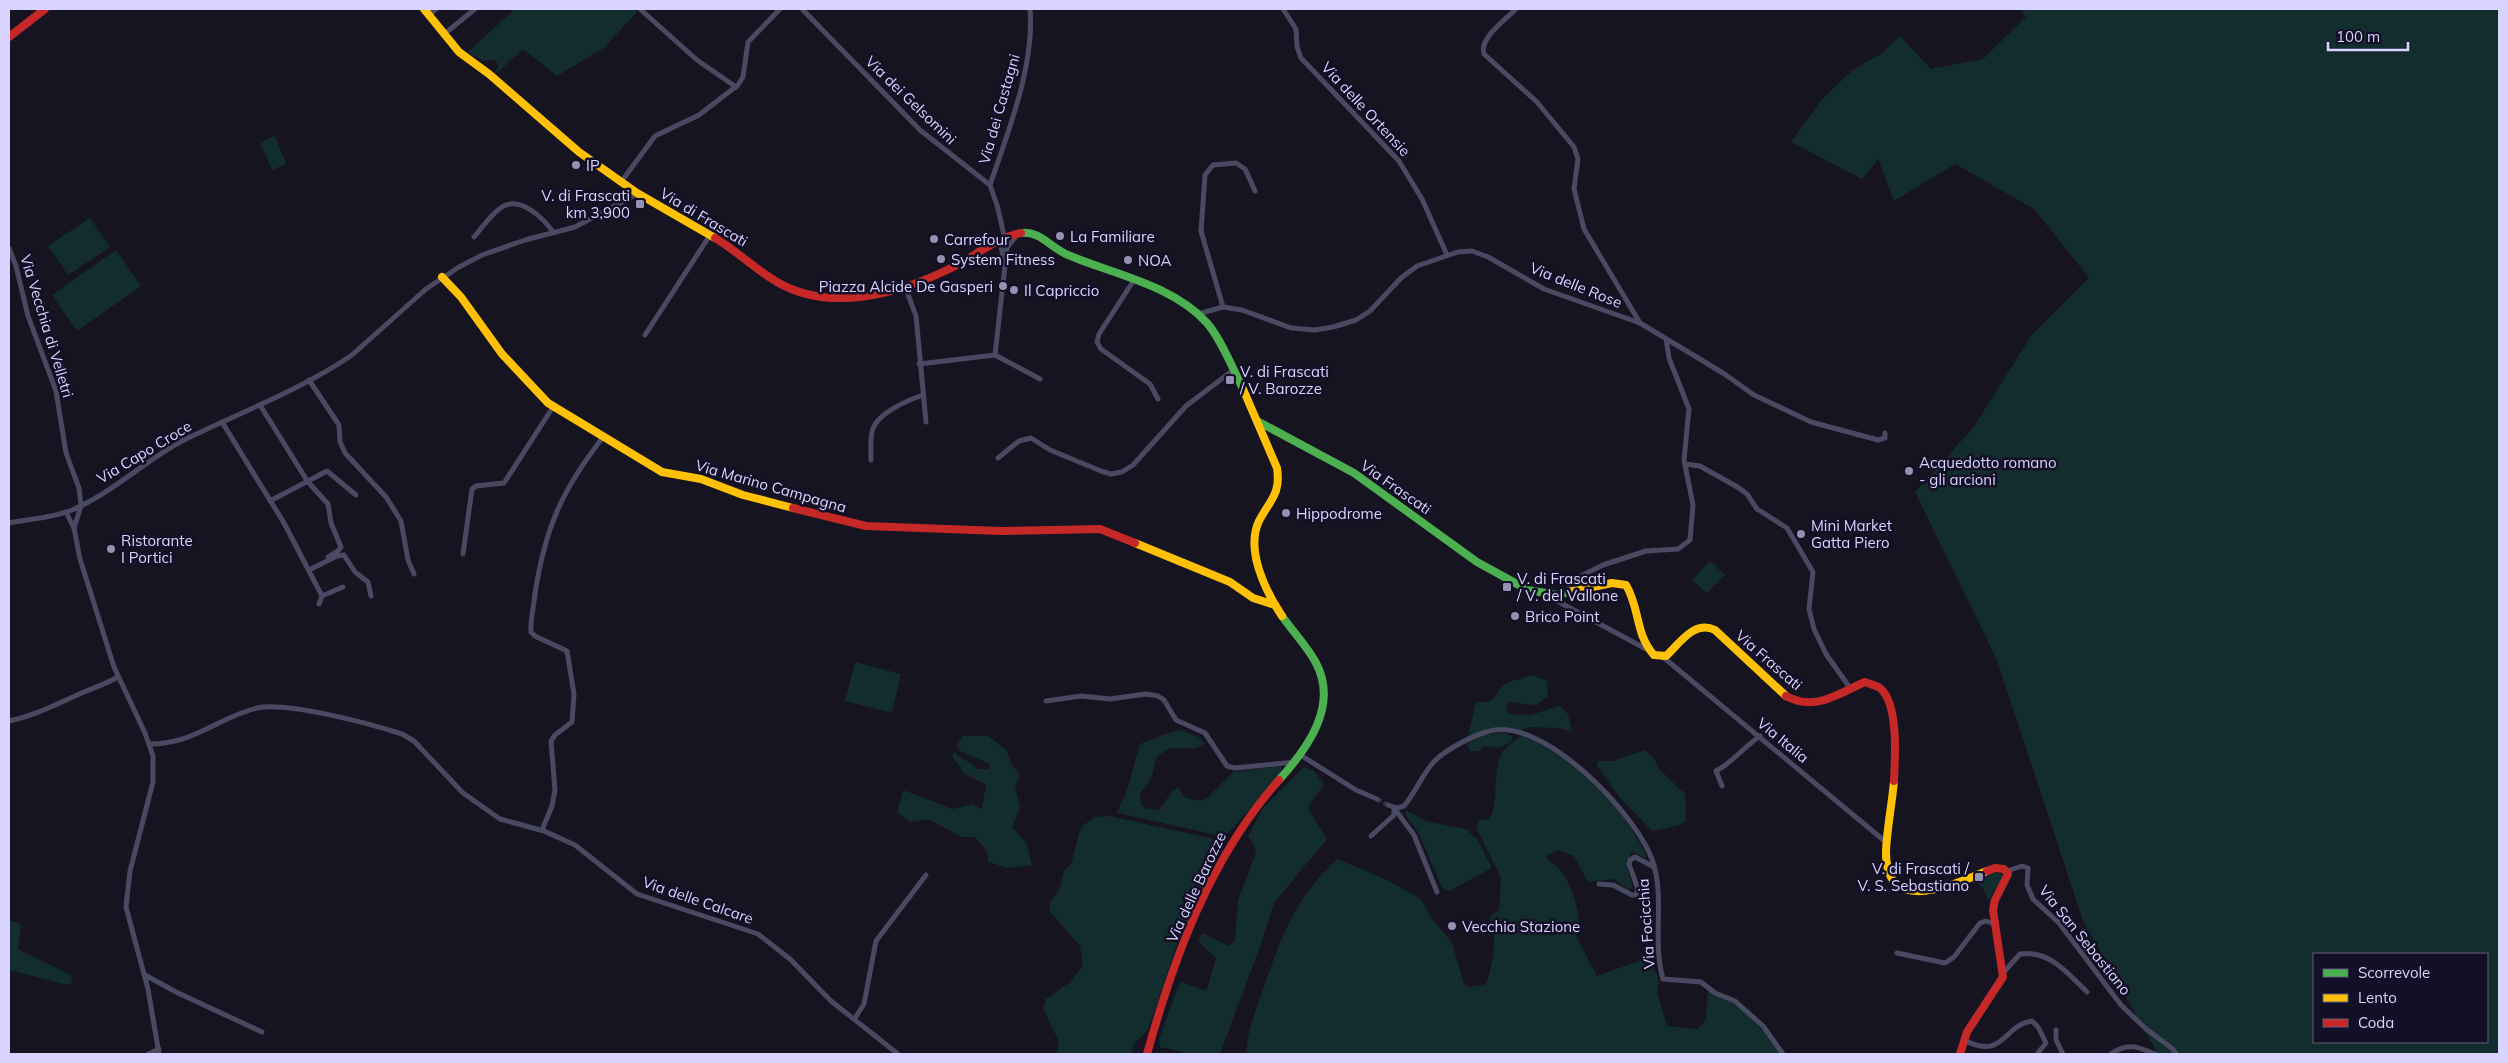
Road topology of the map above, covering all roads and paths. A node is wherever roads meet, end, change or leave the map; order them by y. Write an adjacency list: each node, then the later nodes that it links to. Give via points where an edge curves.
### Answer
1 (45, 9): 12 (main road)
2 (436, 9): 10 (street)
3 (475, 9): 11 (street)
4 (640, 9): 13 (street, via 697,60)
5 (780, 9): 13 (street, via 748,42 741,81)
6 (802, 9): 15 (street, Via dei Gelsomini, via 920,130)
7 (1030, 9): 15 (street, Via dei Castagni, via 1029,42 1021,85)
8 (1283, 9): 25 (street, Via delle Ortensie, via 1296,28 1302,60 1399,161 1422,199)
9 (1516, 9): 32 (street, via 1487,39 1483,46 1484,54 1540,104 1574,147 1578,157 1574,189 1584,230)
10 (427, 12): 11 (main road, Via di Frascati)
11 (443, 36): 14 (main road, Via di Frascati, via 539,120)
12 (9, 37)
13 (736, 87): 14 (street, via 699,115 657,134)
14 (621, 182): 17 (main road, Via di Frascati)
15 (990, 185): 21 (street)
16 (1255, 191): 30 (street, via 1246,171 1238,163 1216,164 1207,171 1200,231)
17 (637, 194): 18 (street, Via Capo Croce, via 580,226); 19 (main road, Via di Frascati)
18 (553, 232): 20 (street, via 531,210 510,204 500,208); 27 (street, Via Capo Croce, via 487,253)
19 (710, 235): 29 (main road, Via di Frascati, via 777,284 797,292 853,299); 33 (street)
20 (474, 238)
21 (1006, 239): 22 (main road, Via di Frascati); 24 (street); 26 (street); 28 (main road, Via di Frascati, via 1019,233 1036,234 1064,253)
22 (992, 247): 24 (street); 29 (main road, Via di Frascati)
23 (9, 248): 55 (street, Via Vecchia di Velletri, via 28,316 56,391 66,453 75,474)
24 (1001, 253): 26 (street)
25 (1447, 255): 30 (street, Via delle Rose, via 1413,269 1370,311 1356,320 1333,327 1315,330 1291,328 1242,310); 32 (street, Via delle Rose, via 1474,251 1544,289)
26 (1005, 262): 35 (street)
27 (442, 277): 39 (street, Via Capo Croce, via 352,355); 43 (main road, Via Marino Campagna, via 461,297 512,367)
28 (1134, 280): 31 (main road, Via di Frascati); 41 (street, via 1097,342 1099,347 1151,386)
29 (906, 288): 36 (street, via 916,316)
30 (1223, 307): 31 (street, Via delle Rose)
31 (1198, 314): 37 (main road, Via di Frascati, via 1213,332)
32 (1640, 323): 34 (street, Via delle Rose)
33 (645, 336)
34 (1666, 339): 47 (street, Via delle Rose, via 1754,394 1813,423 1876,440 1884,439); 51 (street, via 1669,358 1689,409)
35 (995, 355): 36 (street); 38 (street)
36 (919, 364): 40 (street)
37 (1232, 371): 46 (main road, Via di Frascati); 49 (street, via 1186,406 1133,465 1120,473 1100,471 1050,450 1031,438 1019,441)
38 (1040, 379)
39 (310, 380): 42 (street, Via Capo Croce); 62 (street, via 339,425 340,442 345,453 386,497 400,519)
40 (923, 395): 45 (street); 50 (street, via 902,403 875,424 871,435)
41 (1158, 399)
42 (260, 405): 44 (street, Via Capo Croce); 52 (street)
43 (553, 408): 48 (main road, Via Marino Campagna); 59 (street, via 504,483 472,489)
44 (222, 422): 54 (street); 55 (street, Via Capo Croce, via 183,440)
45 (926, 422)
46 (1259, 422): 64 (main road, Via Frascati, via 1354,473 1477,562 1523,588); 69 (main road, Via delle Barozze, via 1278,481 1256,525 1254,542)
47 (1885, 433)
48 (604, 436): 69 (main road, Via Marino Campagna, via 662,472 704,479 743,495 862,525 1001,531 1104,530 1230,582 1253,598); 82 (street, via 561,500 546,542 538,579 531,632 567,651 574,697 571,724 551,741 555,794)
49 (998, 458)
50 (871, 460)
51 (1685, 464): 65 (street, via 1694,509 1688,544 1678,549 1646,551 1614,561 1575,579); 73 (street, via 1700,466 1739,488 1748,494 1757,509 1786,526 1812,571 1809,611 1813,626 1826,654)
52 (308, 482): 53 (street, via 330,471); 54 (street); 60 (street, via 328,504 331,523 340,543 340,550)
53 (356, 495)
54 (270, 501): 61 (street)
55 (81, 506): 56 (street, Via Capo Croce); 58 (street, Via Vecchia di Velletri)
56 (66, 512): 57 (street, Via Capo Croce); 58 (street, Via Vecchia di Velletri)
57 (9, 523)
58 (74, 528): 72 (street, Via Vecchia di Velletri, via 80,559)
59 (462, 554)
60 (328, 557)
61 (309, 570): 66 (street); 67 (street, via 344,555 355,572 368,582)
62 (414, 574)
63 (343, 587): 66 (street)
64 (1543, 594): 65 (main road, Via Frascati); 70 (street)
65 (1565, 594): 70 (main road, Via Frascati, via 1612,583 1626,585)
66 (322, 596): 68 (street)
67 (371, 596)
68 (319, 604)
69 (1274, 605): 78 (main road, Via delle Barozze, via 1317,664 1323,683 1319,723)
70 (1647, 649): 71 (main road)
71 (1663, 657): 73 (main road, Via Frascati, via 1694,629 1710,627 1780,692 1794,701 1817,703); 76 (street, Via Italia)
72 (118, 677): 75 (street, via 56,707); 77 (street, Via Vecchia di Velletri)
73 (1850, 688): 84 (main road, Via Frascati, via 1865,682 1880,687 1886,696 1894,729 1896,758)
74 (1046, 701): 78 (street, via 1081,696 1110,699 1156,695 1164,700 1175,718 1205,733 1223,763 1229,767)
75 (9, 721)
76 (1760, 736): 79 (street, via 1730,764 1716,771); 84 (street, Via Italia)
77 (149, 744): 82 (street, Via delle Calcare, via 183,740 256,709 298,709 405,736 460,791 487,811 507,822); 93 (street, Via Vecchia di Velletri, via 153,782 130,871 126,904)
78 (1300, 759): 80 (street); 102 (main road, Via delle Barozze, via 1252,811 1224,854 1172,974)
79 (1722, 786)
80 (1377, 799)
81 (1391, 807): 83 (street, via 1394,815); 85 (street, Via Focicchia, via 1404,806 1430,766 1444,753 1486,732 1517,733 1547,745 1599,784 1636,831); 89 (street, via 1414,835)
82 (542, 830): 95 (street, Via delle Calcare, via 578,847 637,894 758,934 790,959 831,1001)
83 (1371, 836)
84 (1887, 844): 86 (main road, Via Frascati, via 1890,874 1908,892 1930,892 1995,868)
85 (1654, 867): 88 (street, via 1638,858 1630,860 1638,889 1636,894 1613,885); 103 (street, Via Focicchia, via 1663,979 1701,982 1715,993 1737,1002 1761,1024)
86 (2007, 871): 90 (main road, via 2008,879 1994,902); 109 (street, Via San Sebastiano, via 2022,866 2028,868 2027,885 2033,898 2058,923 2122,1006)
87 (926, 875): 95 (street, via 876,941 864,1004)
88 (1599, 884)
89 (1437, 892)
90 (1994, 924): 91 (street, via 1980,923 1954,957 1945,963); 92 (main road)
91 (1897, 953)
92 (2003, 973): 94 (street, via 2018,955 2044,956 2053,960); 98 (main road)
93 (144, 975): 97 (street); 99 (street, Via Vecchia di Velletri)
94 (2086, 992)
95 (855, 1018): 101 (street, Via delle Calcare)
96 (2056, 1030): 106 (street, via 2056,1040)
97 (262, 1032)
98 (1964, 1040): 104 (main road); 105 (street, via 1988,1047 2032,1021 2046,1043)
99 (159, 1052): 100 (street)
100 (148, 1054)
101 (898, 1054)
102 (1147, 1054)
103 (1783, 1054)
104 (1960, 1054)
105 (2037, 1054)
106 (2063, 1054)
107 (2111, 1054): 108 (street, via 2129,1046)
108 (2155, 1054)
109 (2176, 1054)

